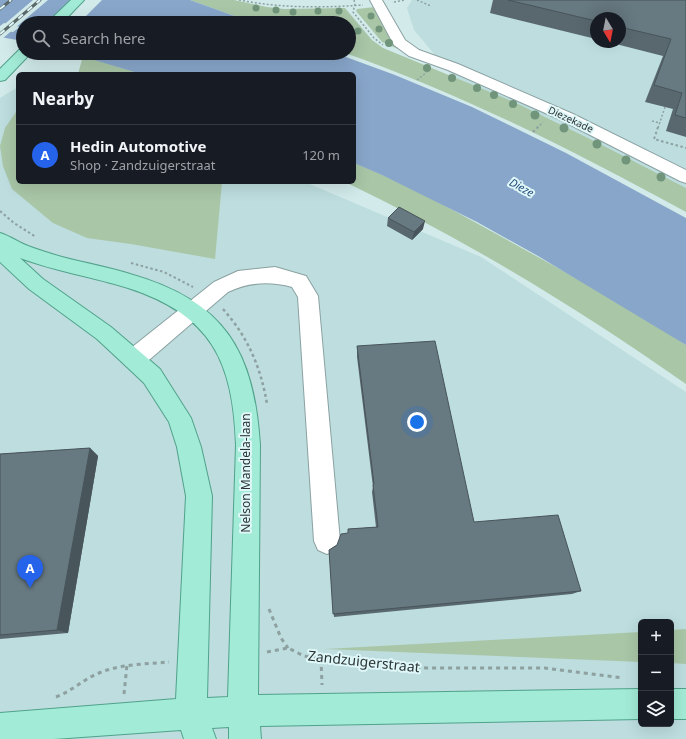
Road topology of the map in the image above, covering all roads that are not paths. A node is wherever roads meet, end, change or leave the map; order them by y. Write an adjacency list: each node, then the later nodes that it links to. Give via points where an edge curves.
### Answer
1 (78, 0): 4 (main road)
2 (376, 0): 6 (street, Diezekade, via 399,42 429,60)
3 (389, 0): 6 (street, Diezekade, via 414,40)
4 (61, 16)
5 (17, 60): 7 (main road)
6 (453, 67): 8 (street, Diezekade, via 567,117)
7 (0, 76)
8 (686, 177)
9 (0, 240): 11 (main road, Nelson Mandela-laan, via 34,257 130,280 152,288)
10 (0, 251): 12 (main road, via 36,284)
11 (193, 311): 12 (street); 13 (street, via 221,287 238,279 275,275 299,281 308,296); 17 (main road, Nelson Mandela-laan, via 207,323 236,367 244,399 247,453)
12 (134, 359): 18 (main road, via 152,376 179,418 195,469 199,496 193,660)
13 (327, 542)
14 (638, 704): 17 (main road)
15 (674, 704): 16 (main road)
16 (686, 704)
17 (244, 725): 18 (main road)
18 (195, 726): 19 (main road)
19 (0, 728)

